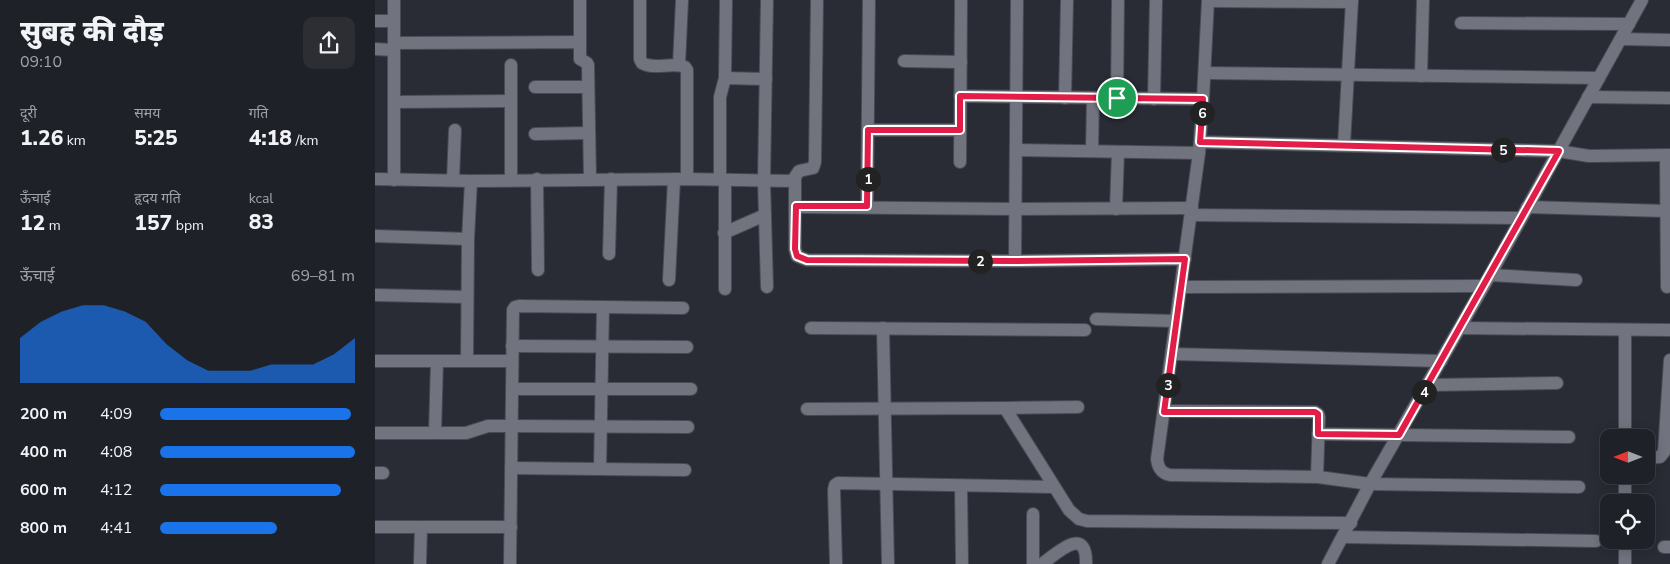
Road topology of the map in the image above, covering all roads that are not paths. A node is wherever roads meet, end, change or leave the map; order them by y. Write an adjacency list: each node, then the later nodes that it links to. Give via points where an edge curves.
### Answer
1 (395, 0): 20 (street)
2 (581, 0): 25 (street)
3 (640, 0): 31 (street, via 641,63)
4 (682, 0): 31 (street)
5 (726, 0): 35 (street)
6 (767, 0): 37 (street)
7 (817, 0): 75 (street, via 815,165 809,170 799,171)
8 (869, 0): 52 (street)
9 (961, 0): 29 (street)
10 (1017, 0): 41 (street)
11 (1067, 0): 42 (street)
12 (1118, 0): 44 (street)
13 (1156, 0): 47 (street)
14 (1208, 0): 17 (street); 32 (street)
15 (1423, 0): 34 (street)
16 (1642, 0): 22 (street)
17 (1278, 1): 18 (street)
18 (1352, 1): 33 (street)
19 (375, 21): 20 (street)
20 (394, 21): 26 (street)
21 (1461, 23): 22 (street)
22 (1629, 24): 23 (street)
23 (1621, 39): 24 (street); 36 (street)
24 (1670, 40)
25 (580, 42): 26 (street); 39 (street, via 580,59 588,65)
26 (393, 46): 27 (street); 50 (street)
27 (375, 49)
28 (904, 61): 29 (street)
29 (961, 62): 40 (street)
30 (511, 65): 49 (street)
31 (679, 65): 67 (street, via 687,70)
32 (1205, 73): 33 (street); 48 (street)
33 (1348, 75): 34 (street); 56 (street)
34 (1421, 76): 36 (street)
35 (725, 78): 37 (street); 73 (street, via 720,97)
36 (1599, 78): 45 (street)
37 (766, 79): 74 (street)
38 (535, 87): 39 (street)
39 (588, 87): 55 (street)
40 (960, 96): 41 (street); 53 (street)
41 (1016, 98): 42 (street); 58 (street)
42 (1065, 98): 43 (street)
43 (1093, 98): 44 (street); 59 (street)
44 (1117, 98): 47 (street)
45 (1589, 98): 46 (street); 60 (street)
46 (1670, 98)
47 (1154, 99): 48 (street)
48 (1203, 99): 57 (street)
49 (511, 101): 50 (street); 71 (street)
50 (394, 102): 68 (street)
51 (455, 130): 69 (street)
52 (868, 130): 53 (street); 77 (street)
53 (960, 130): 63 (street)
54 (535, 134): 55 (street)
55 (589, 134): 65 (street)
56 (1344, 145): 57 (street); 60 (street)
57 (1199, 147): 61 (street); 80 (street)
58 (1016, 150): 59 (street); 78 (street)
59 (1092, 151): 61 (street)
60 (1559, 151): 62 (street, via 1589,156); 82 (street)
61 (1118, 152): 79 (street)
62 (1668, 155): 81 (street)
63 (960, 162)
64 (375, 179): 68 (street)
65 (590, 179): 66 (street); 72 (street)
66 (611, 179): 67 (street); 87 (street)
67 (680, 179): 73 (street); 91 (street)
68 (393, 180): 69 (street)
69 (453, 180): 70 (street)
70 (471, 180): 71 (street); 86 (street)
71 (511, 180): 72 (street)
72 (537, 180): 90 (street)
73 (722, 180): 74 (street); 84 (street)
74 (764, 181): 75 (street); 83 (street)
75 (795, 181): 76 (street)
76 (796, 206): 77 (street); 89 (street, via 795,249 802,259)
77 (867, 206): 78 (street)
78 (1015, 209): 79 (street); 89 (street)
79 (1116, 209): 80 (street)
80 (1191, 211): 82 (street); 88 (street)
81 (1666, 211): 82 (street); 96 (street)
82 (1524, 212): 93 (street)
83 (765, 216): 84 (street); 94 (street)
84 (724, 233): 97 (street)
85 (375, 236): 86 (street)
86 (468, 239): 99 (street)
87 (609, 254)
88 (1185, 259): 89 (street); 95 (street)
89 (1015, 261)
90 (538, 270)
91 (669, 280)
92 (1576, 280): 93 (street)
93 (1486, 281): 95 (street); 106 (street)
94 (767, 287)
95 (1181, 287): 103 (street)
96 (1667, 287)
97 (725, 289)
98 (375, 295): 99 (street)
99 (467, 297): 117 (street)
100 (603, 307): 101 (street); 110 (street, via 515,307); 111 (street)
101 (683, 308)
102 (1096, 320): 103 (street)
103 (1176, 321): 113 (street)
104 (811, 328): 105 (street)
105 (883, 328): 107 (street); 126 (street)
106 (1460, 328): 108 (street); 119 (street)
107 (1085, 330)
108 (1625, 330): 109 (street); 133 (street)
109 (1670, 330)
110 (512, 346): 111 (street); 118 (street)
111 (602, 347): 112 (street); 123 (street)
112 (687, 347)
113 (1172, 354): 119 (street); 129 (street)
114 (1670, 360): 139 (street, via 1664,452)
115 (375, 361): 116 (street)
116 (437, 361): 117 (street); 134 (street)
117 (467, 361): 118 (street)
118 (512, 361): 122 (street)
119 (1441, 361): 121 (street)
120 (1557, 383): 121 (street)
121 (1428, 386): 137 (street)
122 (512, 389): 123 (street); 130 (street)
123 (602, 389): 124 (street); 131 (street)
124 (691, 389)
125 (1079, 407): 127 (street)
126 (883, 408): 127 (street); 128 (street); 144 (street)
127 (1005, 408): 147 (street)
128 (807, 409)
129 (1164, 412): 136 (street, via 1315,412 1319,418); 143 (street, via 1157,459 1157,465 1164,474)
130 (512, 427): 131 (street); 134 (street, via 488,426 466,432); 140 (street)
131 (601, 427): 132 (street); 141 (street)
132 (688, 428)
133 (1625, 429)
134 (435, 432): 135 (street)
135 (375, 433)
136 (1318, 434): 137 (street); 143 (street)
137 (1399, 435): 138 (street); 145 (street)
138 (1569, 436)
139 (1655, 457)
140 (511, 468): 141 (street); 152 (street)
141 (601, 469): 142 (street)
142 (685, 470)
143 (1317, 477): 145 (street)
144 (885, 484): 146 (street); 159 (street, via 835,485); 160 (street)
145 (1370, 484): 148 (street); 150 (street)
146 (961, 486): 147 (street); 161 (street)
147 (1054, 487): 150 (street, via 1074,516 1087,521)
148 (1579, 487)
149 (1033, 514): 162 (street)
150 (1351, 523): 154 (street)
151 (421, 527): 152 (street); 153 (street); 157 (street)
152 (511, 527): 158 (street)
153 (375, 528)
154 (1343, 537): 155 (street); 165 (street)
155 (1596, 541)
156 (1625, 549): 166 (street)
157 (420, 564)
158 (510, 564)
159 (836, 564)
160 (888, 564)
161 (962, 564)
162 (1033, 564)
163 (1042, 564): 164 (street, via 1067,546 1077,543 1087,556)
164 (1086, 564)
165 (1328, 564)
166 (1625, 564)

